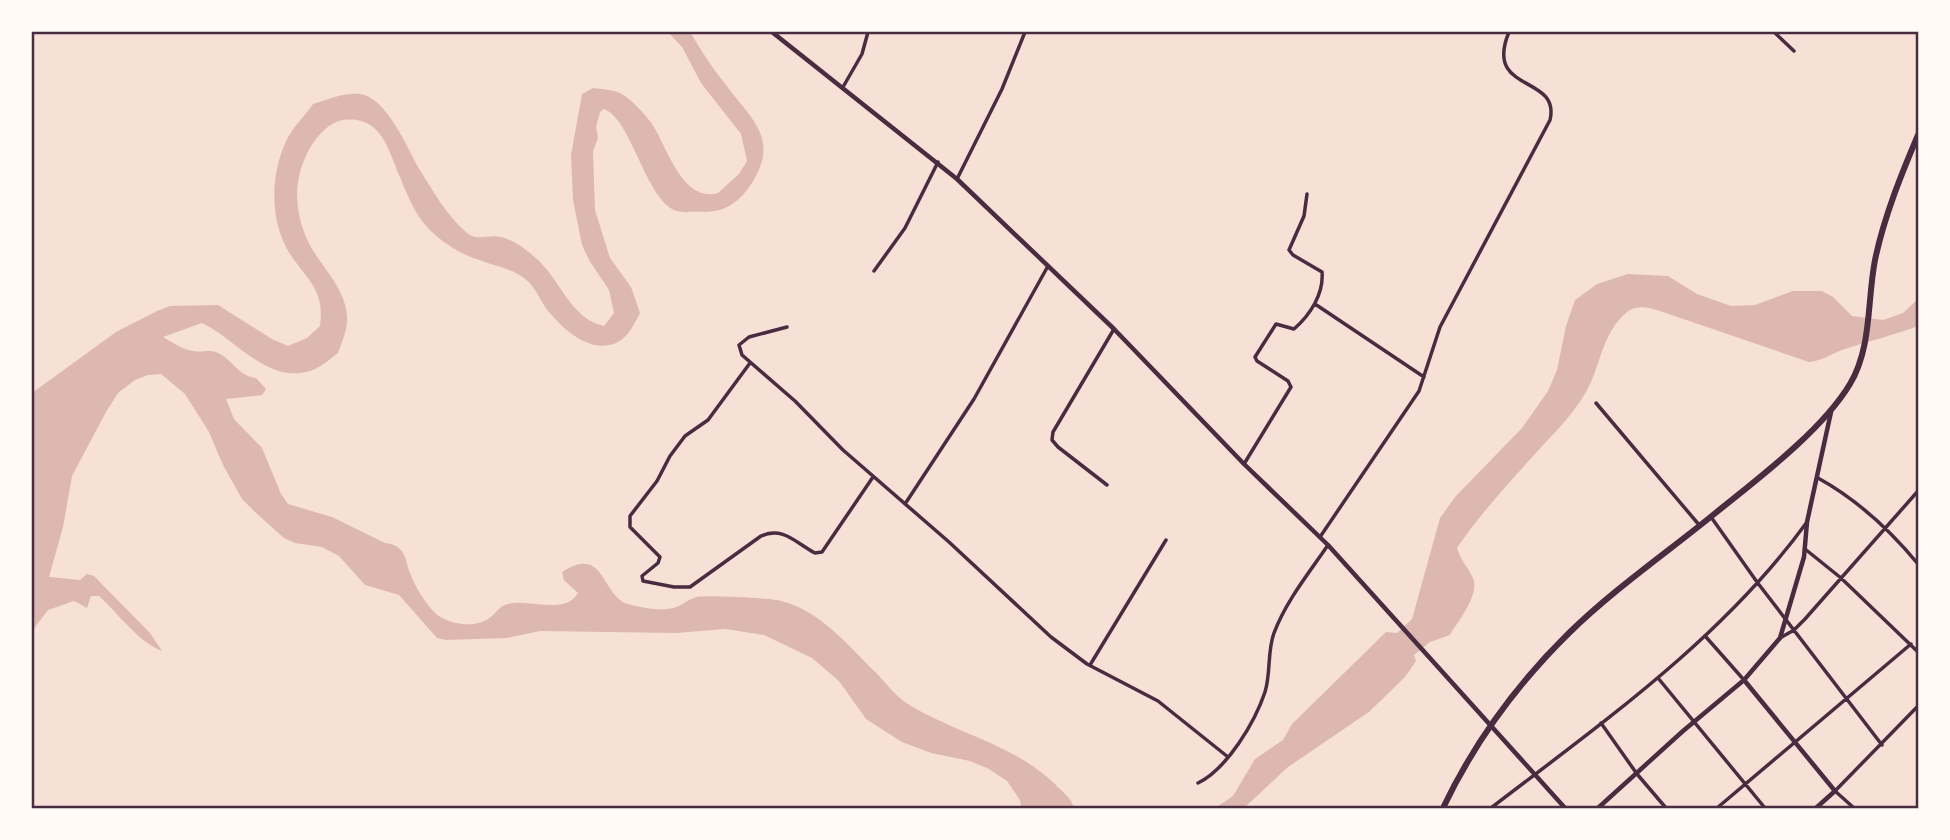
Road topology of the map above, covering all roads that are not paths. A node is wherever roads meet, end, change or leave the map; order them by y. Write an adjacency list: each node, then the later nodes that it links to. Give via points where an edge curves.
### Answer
1 (772, 32): 7 (street)
2 (868, 32): 7 (street)
3 (1025, 32): 10 (street)
4 (1508, 32): 18 (street, via 1502,51 1506,67 1549,99 1550,120 1440,327)
5 (1774, 32): 6 (street)
6 (1794, 51)
7 (844, 87): 9 (street)
8 (1919, 135): 20 (highway, via 1882,232 1861,359 1850,384)
9 (938, 162): 10 (street); 13 (street, via 905,228)
10 (957, 179): 12 (street)
11 (1307, 194): 14 (street, via 1304,216 1289,250 1322,272)
12 (1048, 265): 16 (street); 26 (street, via 974,399)
13 (874, 271)
14 (1315, 304): 18 (street); 21 (street, via 1294,329 1276,324 1255,357 1291,387)
15 (787, 327): 17 (street, via 740,342 739,349)
16 (1114, 329): 21 (street); 24 (street, via 1052,440)
17 (750, 363): 22 (street); 22 (street, via 708,420 681,440 630,516 630,527 660,557 642,576 643,581 691,587 769,532 782,533 815,553 822,552)
18 (1424, 377): 31 (street, via 1412,403)
19 (1596, 403): 29 (street)
20 (1832, 407): 23 (street); 27 (highway, via 1790,451)
21 (1244, 464): 31 (street)
22 (873, 477): 26 (street)
23 (1818, 478): 28 (street); 30 (street)
24 (1107, 485)
25 (1919, 491): 30 (street)
26 (904, 504): 44 (street, via 1051,637)
27 (1711, 517): 29 (highway); 37 (street)
28 (1807, 522): 34 (street); 37 (street)
29 (1700, 526): 51 (highway, via 1570,632)
30 (1885, 529): 35 (street); 36 (street)
31 (1320, 537): 33 (street)
32 (1166, 540): 44 (street)
33 (1328, 545): 51 (street); 54 (street, via 1280,621 1273,636 1265,693)
34 (1805, 549): 36 (street); 38 (street)
35 (1919, 564)
36 (1841, 579): 39 (street); 42 (street)
37 (1757, 582): 38 (street); 40 (street)
38 (1786, 618): 39 (street); 41 (street)
39 (1794, 630): 41 (street); 47 (street)
40 (1706, 637): 45 (street); 46 (street)
41 (1780, 638): 46 (street)
42 (1911, 645): 43 (street); 47 (street)
43 (1919, 652)
44 (1090, 665): 54 (street, via 1158,701)
45 (1657, 677): 49 (street); 50 (street)
46 (1744, 680): 49 (street); 52 (street)
47 (1846, 701): 52 (street); 53 (street)
48 (1919, 706): 53 (street)
49 (1694, 722): 55 (street); 58 (street)
50 (1601, 723): 55 (street); 56 (street)
51 (1490, 724): 56 (street); 60 (highway)
52 (1795, 743): 58 (street); 59 (street)
53 (1882, 745): 59 (street)
54 (1228, 757): 57 (street)
55 (1637, 774): 63 (street); 64 (street)
56 (1535, 775): 61 (street); 62 (street)
57 (1198, 783)
58 (1746, 785): 65 (street); 66 (street)
59 (1835, 791): 67 (street); 68 (street)
60 (1443, 808)
61 (1492, 808)
62 (1565, 808)
63 (1598, 808)
64 (1666, 808)
65 (1717, 808)
66 (1765, 808)
67 (1816, 808)
68 (1854, 808)

